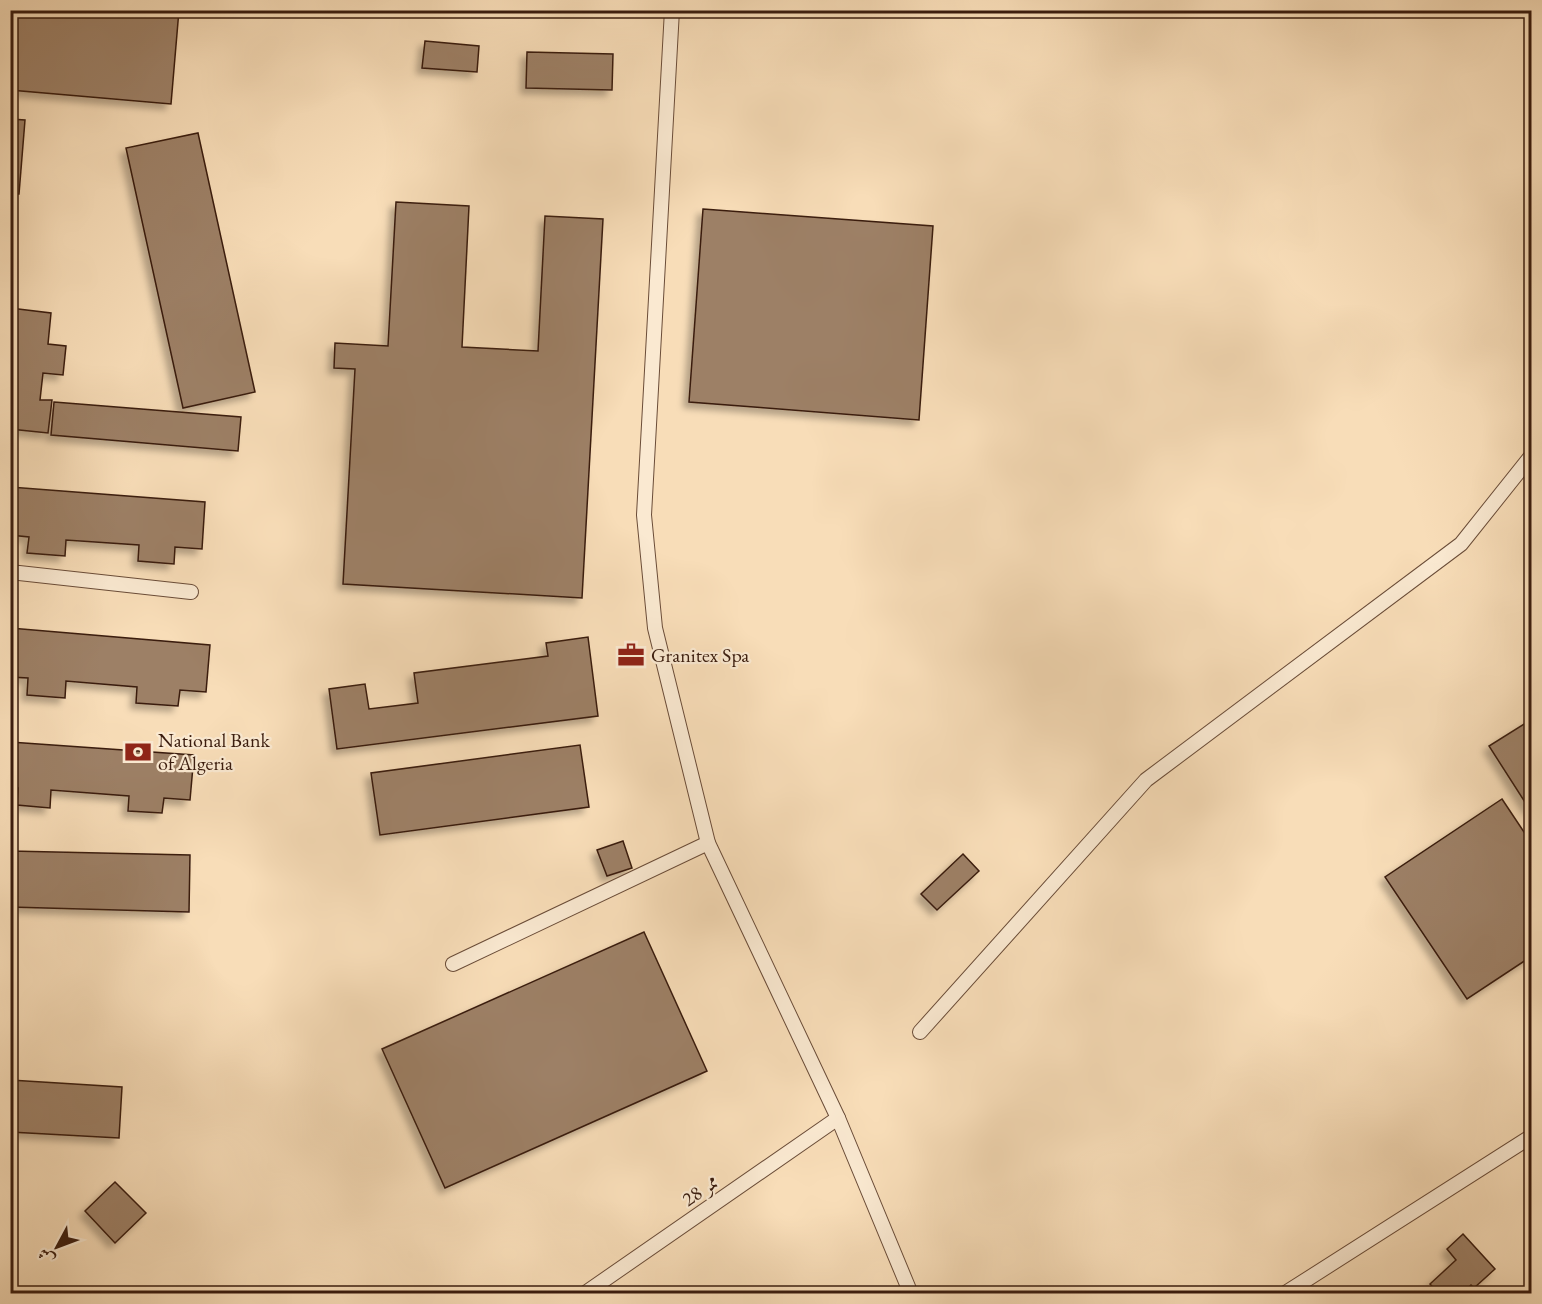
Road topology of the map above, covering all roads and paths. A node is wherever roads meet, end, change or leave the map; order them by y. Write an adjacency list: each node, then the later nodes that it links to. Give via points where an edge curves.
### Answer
1 (672, 10): 5 (lane, via 644,515 655,628)
2 (1532, 454): 7 (lane, via 1461,544 1146,780)
3 (10, 572): 4 (lane)
4 (191, 592)
5 (708, 843): 6 (lane); 8 (lane)
6 (453, 964)
7 (920, 1032)
8 (838, 1118): 10 (lane, ممر 28); 11 (lane)
9 (1532, 1136): 12 (lane)
10 (584, 1293)
11 (911, 1293)
12 (1284, 1293)

